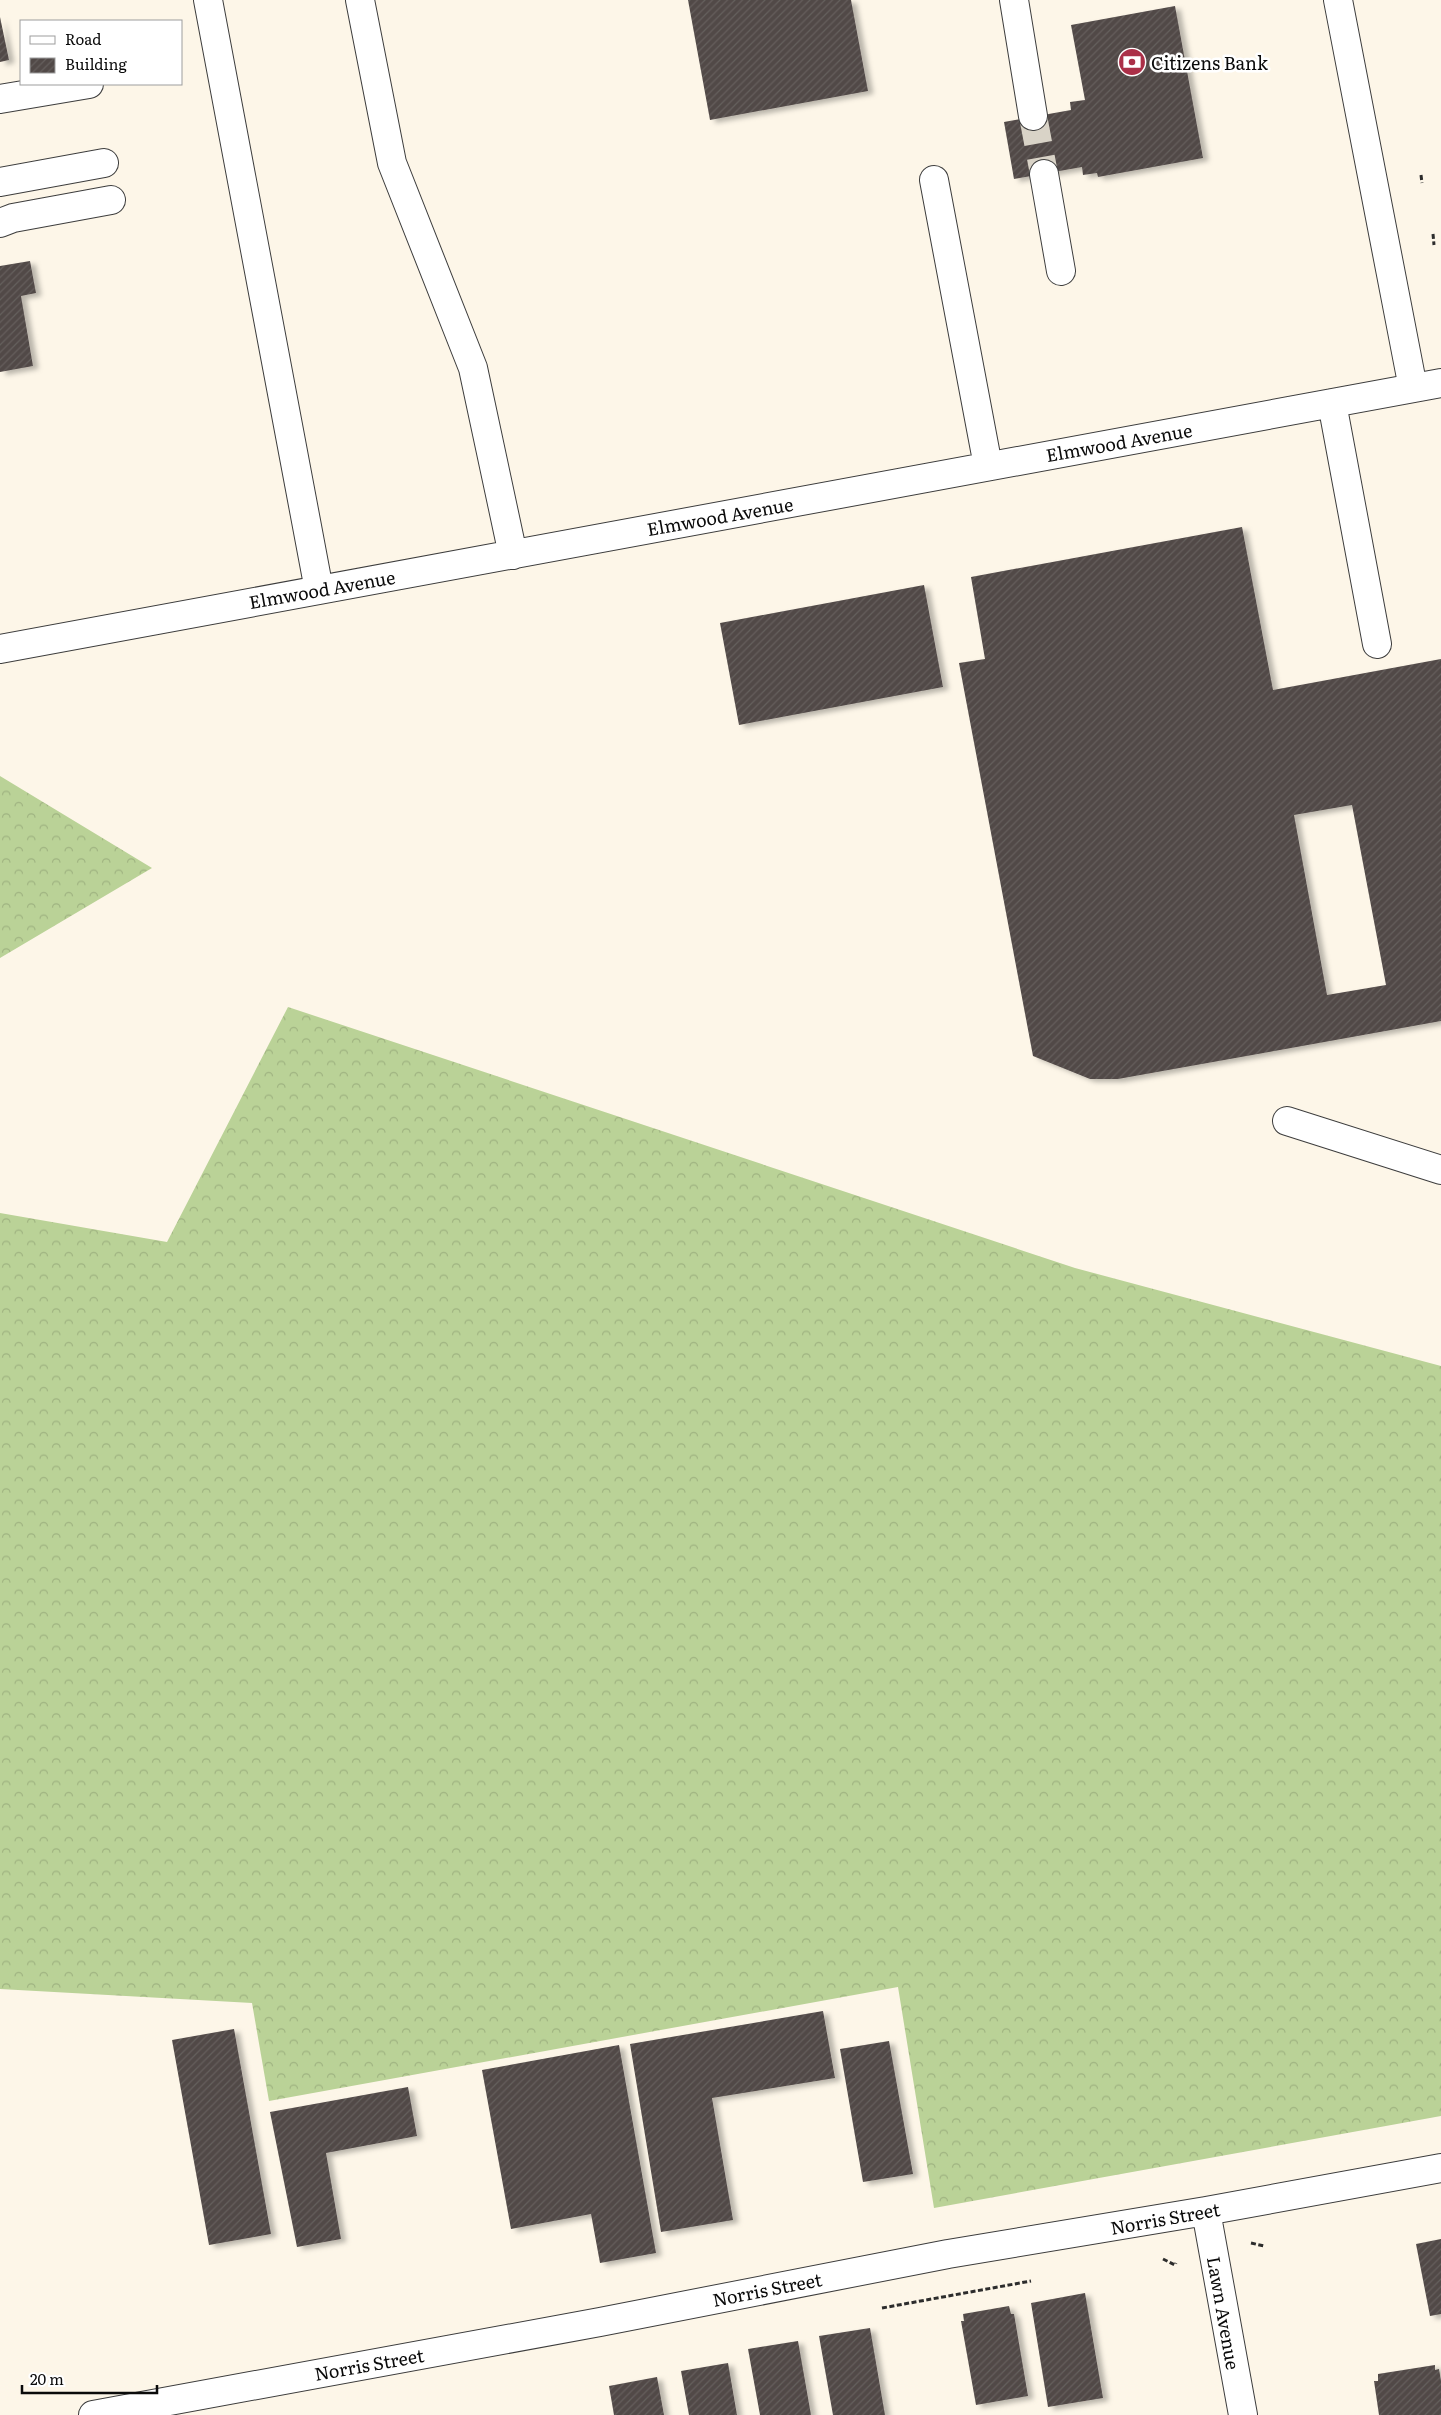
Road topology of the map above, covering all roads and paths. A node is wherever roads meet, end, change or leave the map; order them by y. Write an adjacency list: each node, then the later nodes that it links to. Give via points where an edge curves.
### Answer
1 (208, 0): 24 (street)
2 (360, 0): 23 (street, via 392,163 473,368)
3 (1014, 0): 7 (street)
4 (1338, 0): 20 (street)
5 (83, 85): 6 (street)
6 (0, 100)
7 (1034, 116)
8 (104, 163): 12 (street)
9 (1044, 174): 18 (street)
10 (1421, 175): 13 (path)
11 (934, 180): 22 (street)
12 (0, 182)
13 (1422, 183)
14 (111, 200): 15 (street)
15 (0, 223)
16 (1432, 234): 17 (path)
17 (1434, 244)
18 (1061, 272)
19 (1441, 383): 20 (street, Elmwood Avenue)
20 (1413, 388): 21 (street, Elmwood Avenue)
21 (1332, 403): 22 (street, Elmwood Avenue); 25 (street)
22 (988, 466): 23 (street, Elmwood Avenue)
23 (513, 555): 24 (street, Elmwood Avenue)
24 (319, 590): 26 (street, Elmwood Avenue)
25 (1377, 644)
26 (0, 649)
27 (1286, 1122): 28 (street)
28 (1441, 1170)
29 (1441, 2168): 30 (street, Norris Street)
30 (1206, 2211): 33 (street, Norris Street, via 948,2254); 34 (street, Lawn Avenue)
31 (1250, 2243): 32 (path)
32 (1264, 2246)
33 (93, 2415)
34 (1242, 2415)

